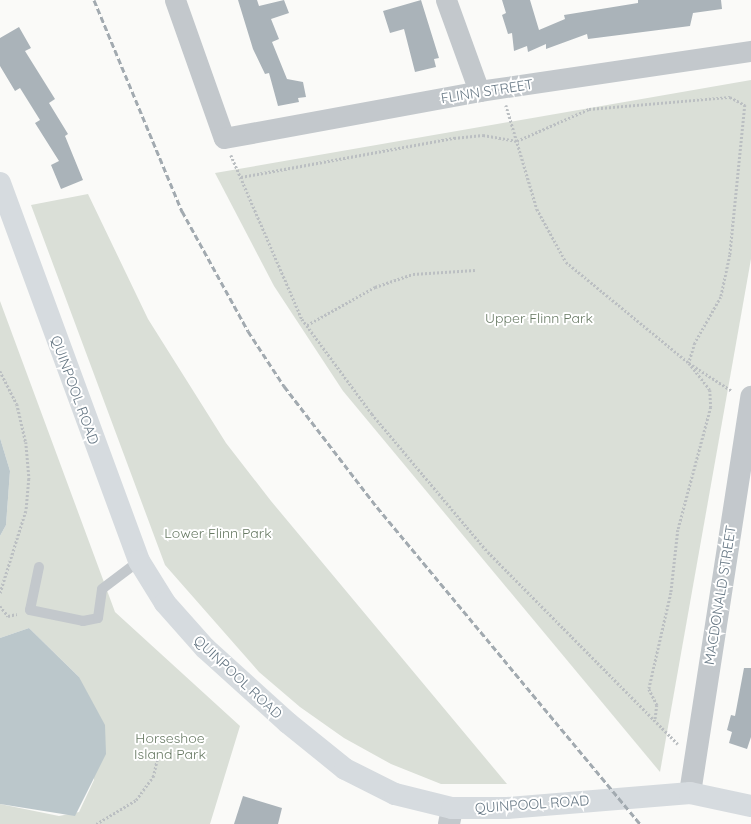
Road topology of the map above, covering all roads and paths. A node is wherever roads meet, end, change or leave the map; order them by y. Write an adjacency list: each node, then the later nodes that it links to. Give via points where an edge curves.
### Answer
1 (175, 0): 6 (street)
2 (446, 0): 5 (street)
3 (751, 51): 4 (street, FLINN STREET)
4 (501, 88): 5 (street, FLINN STREET); 7 (path)
5 (479, 91): 6 (street, FLINN STREET)
6 (224, 138): 8 (path)
7 (517, 142): 8 (path, via 483,135 454,138); 12 (path, via 537,209 566,262); 12 (path, via 589,109 730,97 746,105 730,256 721,297 695,342)
8 (241, 177): 11 (path)
9 (0, 183): 15 (main road, QUINPOOL ROAD)
10 (475, 270): 11 (path, via 413,274 375,287)
11 (306, 324): 20 (path, via 372,414 488,552 612,674)
12 (689, 363): 14 (path); 20 (path, via 710,390 712,407 678,530 671,593 649,689 657,706)
13 (0, 371): 17 (path, via 17,404 26,442 29,479 26,511)
14 (750, 408): 22 (street, MACDONALD STREET)
15 (139, 561): 19 (lane, via 102,589 98,618 69,620); 25 (main road, QUINPOOL ROAD, via 165,603 205,648 339,764 396,794)
16 (39, 567): 19 (lane)
17 (0, 594)
18 (0, 606): 19 (path, via 8,616)
19 (30, 610)
20 (654, 721): 22 (path)
21 (158, 756): 26 (path, via 153,777 136,800)
22 (694, 756): 23 (street, MACDONALD STREET)
23 (690, 793): 24 (main road, QUINPOOL ROAD); 25 (main road, QUINPOOL ROAD, via 553,804)
24 (751, 806)
25 (450, 816)
26 (96, 824)

